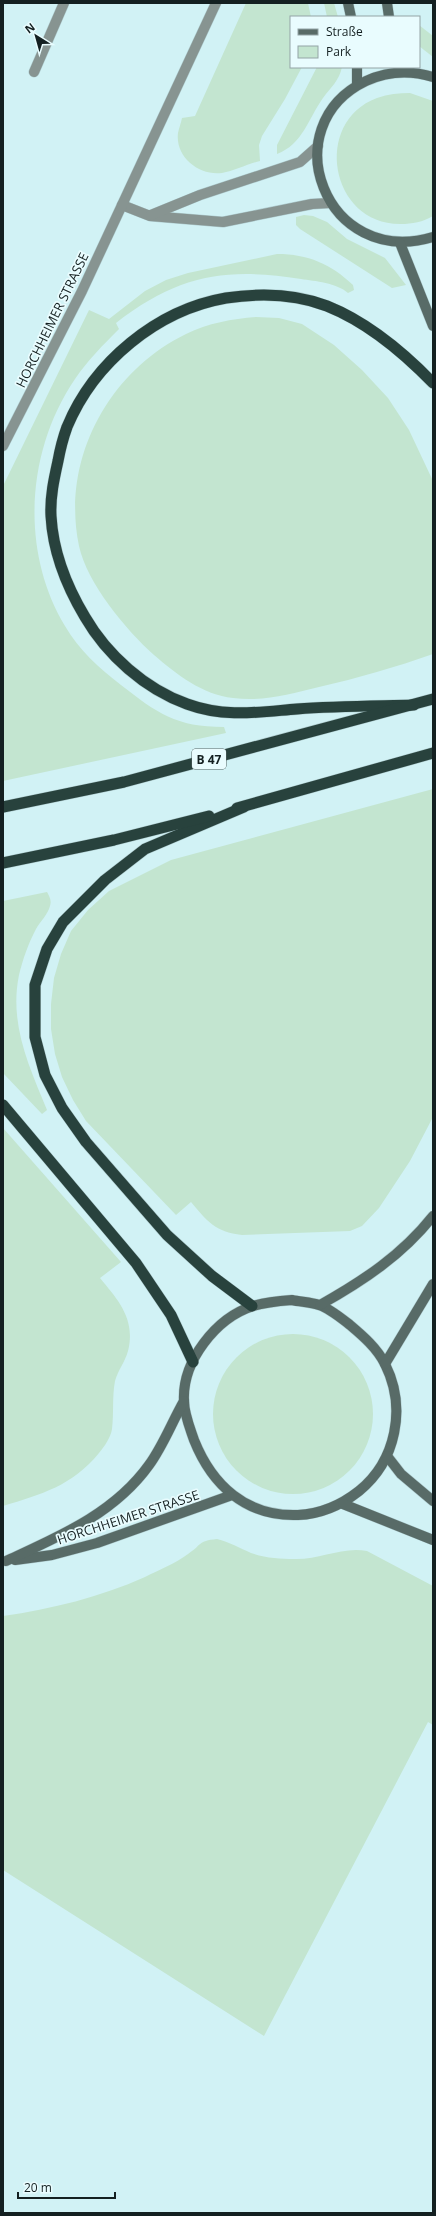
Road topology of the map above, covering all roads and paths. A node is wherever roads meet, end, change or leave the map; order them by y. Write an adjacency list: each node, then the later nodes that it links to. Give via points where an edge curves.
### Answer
1 (64, 3): 9 (lane)
2 (216, 3): 14 (lane, HORCHHEIMER STRASSE)
3 (348, 3): 5 (main road)
4 (386, 3): 6 (main road)
5 (351, 16)
6 (389, 16)
7 (357, 68): 11 (main road)
8 (416, 70): 10 (main road); 11 (main road, via 384,75)
9 (34, 72)
10 (433, 77)
11 (357, 85): 12 (main road, via 342,96 331,111)
12 (318, 146): 13 (main road, via 319,176); 15 (lane, via 300,162 200,195)
13 (330, 203): 15 (lane, via 312,204 222,222); 17 (main road, via 353,227 383,241)
14 (122, 205): 15 (lane); 20 (lane, HORCHHEIMER STRASSE, via 82,291)
15 (150, 216)
16 (433, 237): 17 (main road, via 417,242)
17 (400, 243): 18 (main road)
18 (433, 326)
19 (433, 383): 22 (highway, via 375,332 328,306 289,297 259,295 206,302 175,314 147,330 120,352 96,377 79,401 66,429 52,487 51,517 55,540 71,594 91,628 109,649 132,672 155,689 188,705 224,712 257,714 298,709)
20 (3, 446)
21 (433, 699): 22 (highway, B 47)
22 (414, 705): 24 (highway, B 47, via 124,782)
23 (433, 753): 25 (highway)
24 (3, 807)
25 (244, 807): 26 (highway, via 114,840); 31 (highway, via 144,849 105,880 63,922 47,949 36,985 35,1037 45,1075 62,1108 86,1142 167,1235 212,1276)
26 (3, 863)
27 (3, 1105): 32 (highway, via 136,1262 171,1315)
28 (433, 1216): 30 (main road, via 402,1251 370,1276)
29 (433, 1284): 33 (main road)
30 (320, 1305): 31 (main road, via 292,1300); 33 (main road, via 358,1331 373,1346)
31 (252, 1306): 32 (main road, via 222,1324 208,1338)
32 (193, 1362): 34 (main road, via 186,1382)
33 (385, 1364): 35 (main road, via 394,1386 397,1409 395,1433)
34 (184, 1401): 36 (main road, via 188,1425 204,1463 216,1480); 40 (main road, HORCHHEIMER STRASSE, via 149,1465 115,1502 81,1524)
35 (388, 1456): 37 (main road, via 401,1474); 38 (main road, via 371,1481)
36 (232, 1495): 38 (main road, via 263,1511 280,1515 315,1514); 40 (main road, HORCHHEIMER STRASSE, via 97,1543 52,1555)
37 (433, 1501)
38 (343, 1504): 39 (main road)
39 (433, 1540)
40 (5, 1561)

